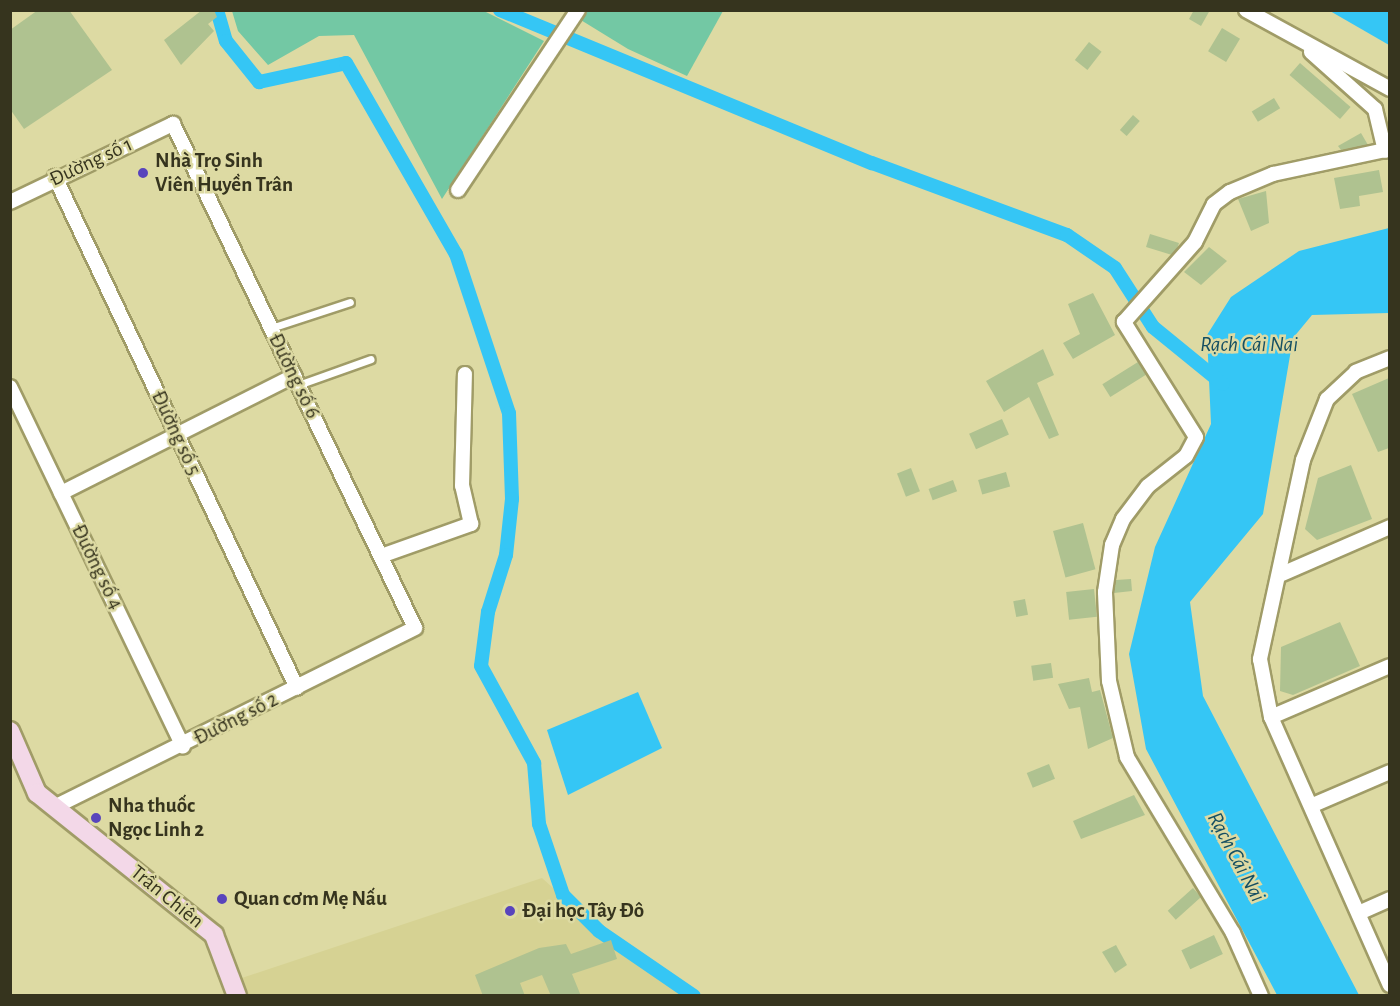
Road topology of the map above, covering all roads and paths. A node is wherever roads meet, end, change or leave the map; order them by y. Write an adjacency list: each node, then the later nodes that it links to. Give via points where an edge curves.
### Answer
1 (578, 10): 8 (street)
2 (1246, 10): 3 (street)
3 (1305, 46): 4 (street); 6 (street, via 1373,106)
4 (1389, 89)
5 (172, 124): 7 (street, Đường số 1); 11 (street, Đường số 6)
6 (1387, 150): 35 (street, via 1273,174 1230,192 1214,204 1195,242 1153,282 1124,322 1196,437 1186,456 1148,486 1123,519 1112,545 1105,592 1109,681 1127,757 1233,933)
7 (55, 177): 9 (street, Đường số 1); 17 (street, Đường số 5)
8 (458, 190)
9 (10, 202)
10 (350, 302): 11 (lane)
11 (271, 328): 15 (street, Đường số 6)
12 (1389, 358): 21 (street, via 1356,372 1327,399 1303,460)
13 (371, 359): 15 (lane)
14 (465, 374): 20 (street, via 462,486 471,524)
15 (296, 381): 17 (street); 20 (street, Đường số 6)
16 (10, 387): 18 (street, Đường số 4)
17 (176, 434): 18 (street); 24 (street, Đường số 5)
18 (61, 493): 27 (street, Đường số 4)
19 (1389, 528): 21 (street)
20 (381, 556): 22 (street, Đường số 6)
21 (1282, 574): 25 (street, via 1260,659)
22 (415, 628): 24 (street, Đường số 2)
23 (1389, 666): 25 (street)
24 (297, 688): 27 (street, Đường số 2)
25 (1271, 717): 29 (street)
26 (10, 731): 30 (street, Trần Chiên, via 38,793)
27 (183, 747): 30 (street, Đường số 2)
28 (1389, 772): 29 (street)
29 (1314, 804): 32 (street)
30 (55, 807): 34 (street, Trần Chiên, via 214,935)
31 (1389, 899): 32 (street)
32 (1361, 912): 33 (street)
33 (1389, 985)
34 (237, 996)
35 (1261, 996)

